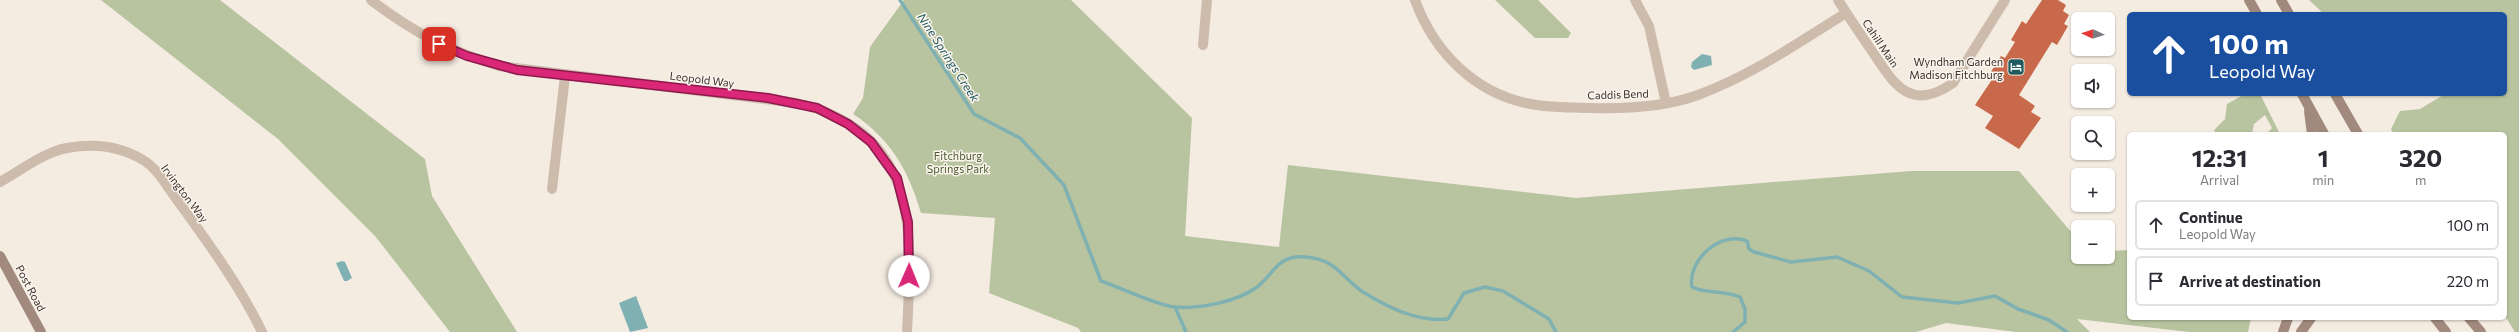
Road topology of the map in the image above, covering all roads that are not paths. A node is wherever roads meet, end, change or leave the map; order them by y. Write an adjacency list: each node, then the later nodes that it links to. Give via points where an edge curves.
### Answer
1 (371, 0): 13 (street, Leopold Way, via 427,39 467,56 499,66)
2 (1207, 0): 12 (street)
3 (1415, 0): 16 (street, Caddis Bend, via 1426,26 1447,57 1469,78 1494,92 1521,102 1547,106 1602,108)
4 (1635, 0): 16 (street, via 1649,26)
5 (1838, 0): 11 (street, Cahill Main)
6 (2005, 0): 11 (street, Cahill Main, via 1953,84 1943,90 1924,95 1912,94 1894,84)
7 (2249, 0): 9 (main road)
8 (2281, 0): 10 (main road)
9 (2256, 12)
10 (2288, 12)
11 (1846, 13): 16 (street, Caddis Bend, via 1773,60 1700,95)
12 (1202, 44)
13 (565, 76): 22 (street); 30 (street, Leopold Way, via 775,100 817,108 871,142 897,178 906,207 910,243)
14 (2303, 96): 17 (main road)
15 (2336, 96): 20 (main road)
16 (1666, 103)
17 (2308, 105): 18 (main road); 19 (main road)
18 (2312, 132)
19 (2323, 132)
20 (2357, 132)
21 (0, 182): 29 (street, Irvington Way, via 66,148 94,145 111,147 145,161 156,171 241,292)
22 (552, 189)
23 (0, 256): 28 (main road, Post Road)
24 (2287, 320): 31 (main road)
25 (2310, 320): 32 (main road)
26 (2437, 320): 33 (main road)
27 (2471, 320): 34 (main road)
28 (41, 332)
29 (262, 332)
30 (907, 332)
31 (2283, 332)
32 (2301, 332)
33 (2446, 332)
34 (2481, 332)

